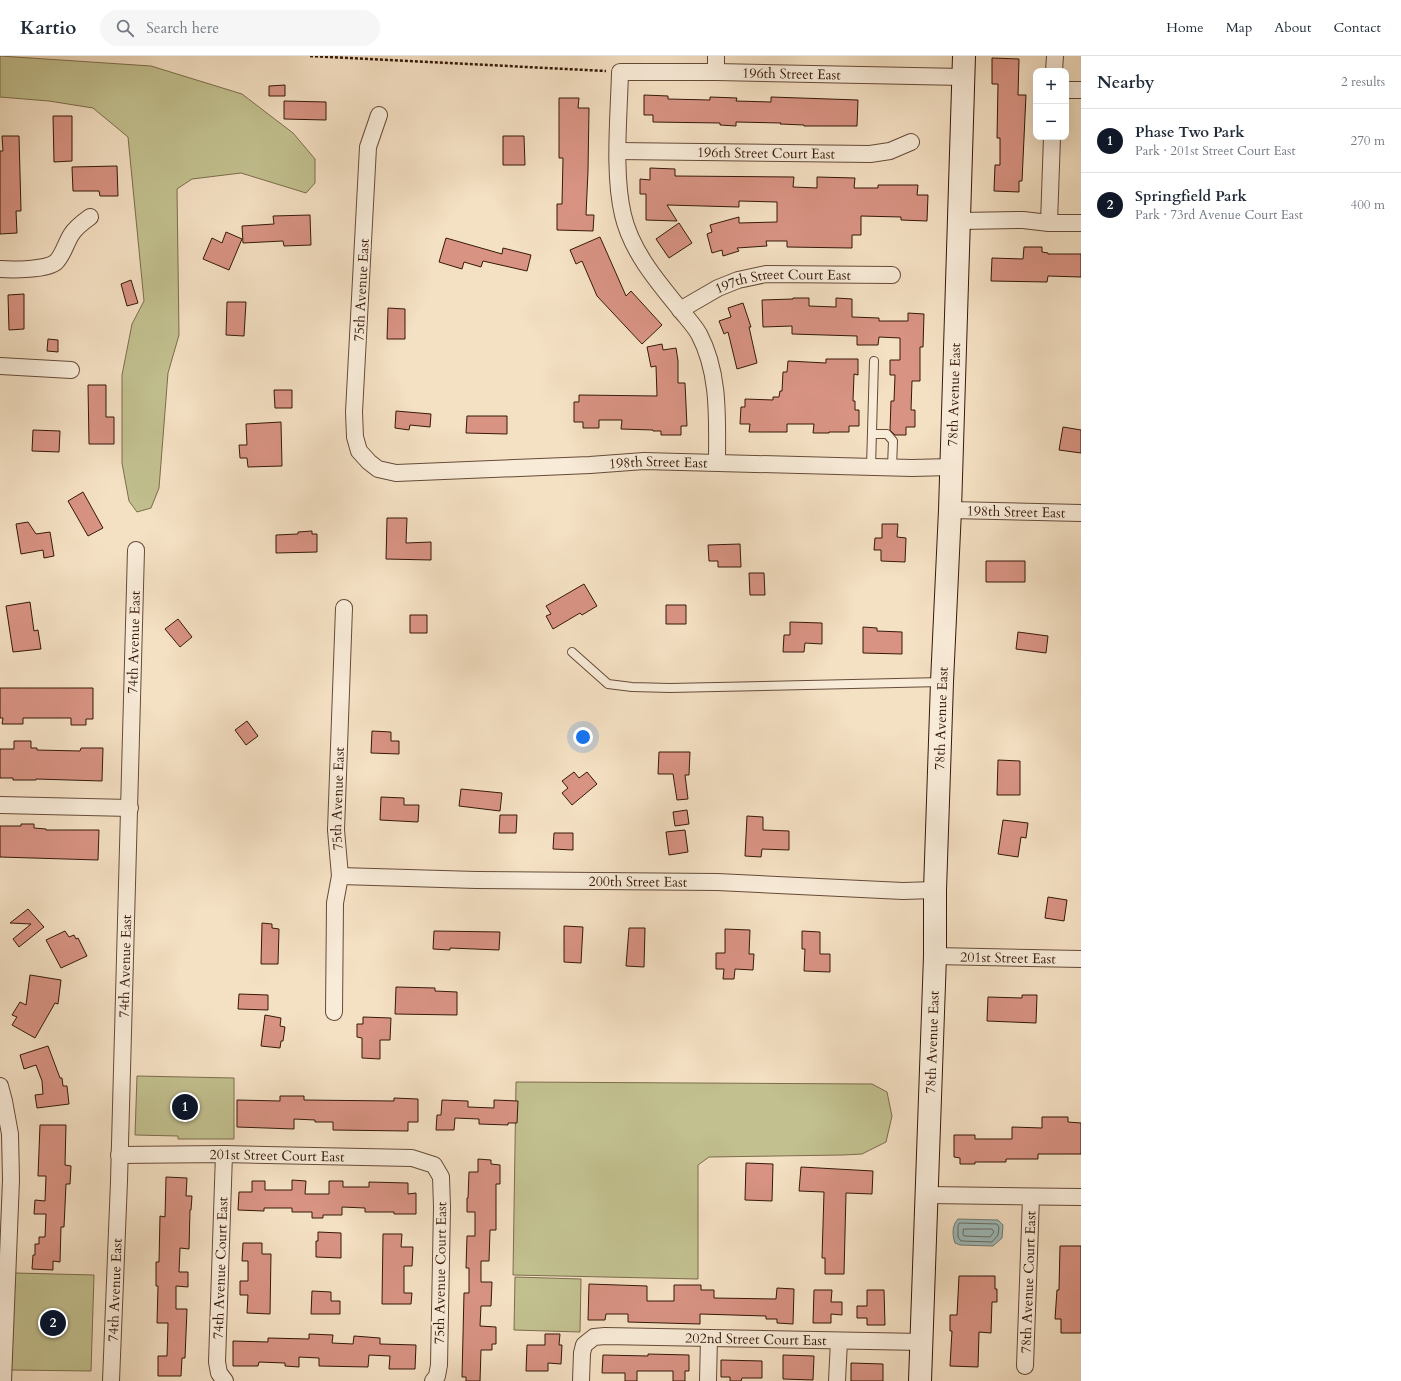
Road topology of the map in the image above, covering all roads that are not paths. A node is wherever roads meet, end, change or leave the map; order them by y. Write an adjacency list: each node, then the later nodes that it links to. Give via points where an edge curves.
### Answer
1 (716, 56): 5 (street)
2 (964, 56): 6 (street, 78th Avenue East)
3 (1055, 56): 4 (street)
4 (1054, 68)
5 (716, 72): 6 (street, 196th Street East); 12 (street, 196th Street East, via 620,72)
6 (963, 77): 14 (street, 78th Avenue East)
7 (1069, 90): 8 (street)
8 (1081, 90)
9 (379, 115): 24 (street, 75th Avenue East, via 368,148 354,412 355,437 360,451)
10 (1052, 140): 15 (street)
11 (911, 142): 12 (street, 196th Street Court East, via 890,152 870,154)
12 (618, 151): 19 (street, via 618,184 623,215 635,248)
13 (90, 217): 17 (street, via 72,233 55,263 39,268)
14 (960, 221): 15 (street, via 1023,220); 28 (street, 78th Avenue East)
15 (1049, 223): 16 (street)
16 (1081, 223)
17 (0, 270)
18 (892, 275): 19 (street, 197th Street Court East, via 766,274 738,280 718,288)
19 (680, 310): 25 (street, via 699,333 709,356 718,403)
20 (874, 361): 23 (lane)
21 (0, 366): 22 (street)
22 (72, 370)
23 (872, 434): 26 (lane); 27 (lane, via 887,434 893,441)
24 (368, 462): 25 (street, 198th Street East, via 378,469 396,473 644,461)
25 (717, 462): 26 (street, 198th Street East)
26 (871, 467): 27 (street, 198th Street East)
27 (892, 468): 28 (street, 198th Street East)
28 (951, 468): 29 (street, 78th Avenue East)
29 (950, 510): 30 (street, 198th Street East); 34 (street, 78th Avenue East)
30 (1081, 513)
31 (136, 550): 36 (street, 74th Avenue East)
32 (344, 608): 37 (street, 75th Avenue East, via 336,830)
33 (572, 652): 34 (lane, via 608,684 632,687)
34 (942, 682): 38 (street, 78th Avenue East)
35 (0, 805): 36 (street)
36 (130, 808): 44 (street, 74th Avenue East)
37 (340, 876): 38 (street, 200th Street East, via 717,882 903,891); 41 (street, 75th Avenue East, via 335,903)
38 (935, 890): 39 (street, 78th Avenue East)
39 (935, 956): 40 (street, 201st Street East); 46 (street, 78th Avenue East)
40 (1081, 959)
41 (334, 1012)
42 (0, 1086): 49 (street, via 10,1134 11,1180)
43 (224, 1154): 44 (street, 201st Street Court East); 45 (street, 201st Street Court East, via 412,1158); 54 (street, 74th Avenue Court East, via 218,1362 219,1373)
44 (119, 1155): 56 (street, 74th Avenue East)
45 (434, 1165): 57 (street, 75th Avenue Court East, via 440,1177 442,1207 439,1365)
46 (928, 1195): 47 (street); 52 (street, 78th Avenue East)
47 (1031, 1197): 48 (street); 53 (street, 78th Avenue Court East)
48 (1081, 1197)
49 (4, 1262): 55 (street)
50 (709, 1338): 51 (street, 202nd Street Court East); 58 (street, 202nd Street Court East, via 618,1335 589,1340 584,1345 582,1353); 59 (street)
51 (839, 1342): 52 (street, 202nd Street Court East); 60 (street)
52 (923, 1342): 61 (street, 78th Avenue East)
53 (1025, 1366)
54 (224, 1380)
55 (3, 1381)
56 (111, 1381)
57 (433, 1381)
58 (581, 1381)
59 (708, 1381)
60 (837, 1381)
61 (920, 1381)

